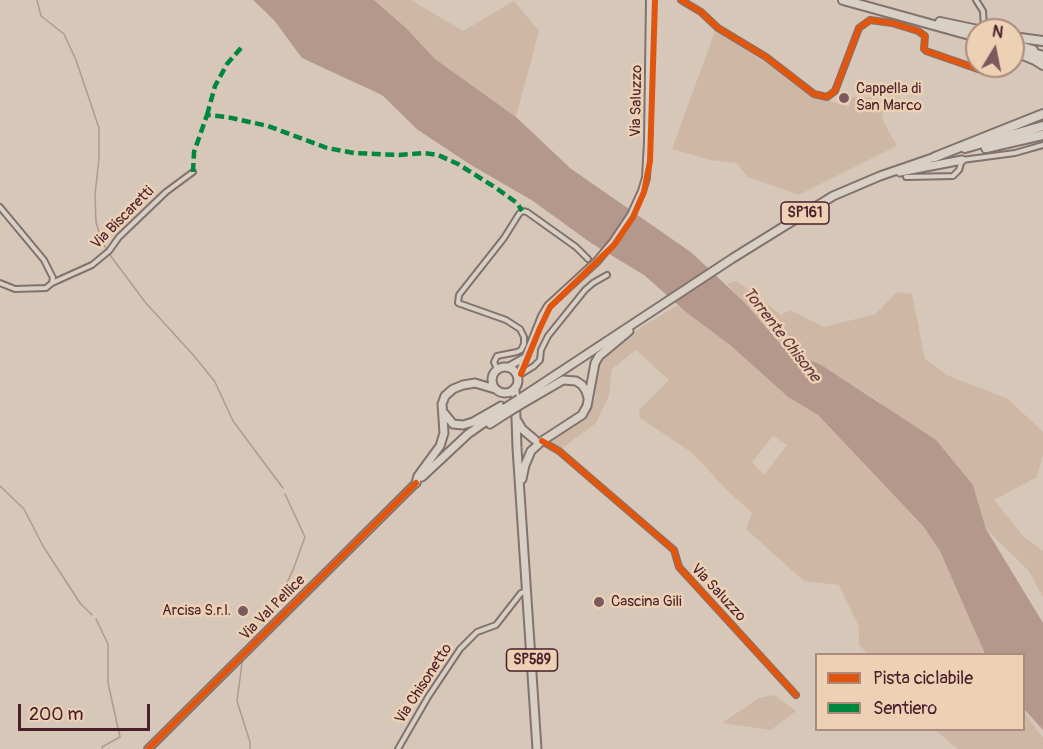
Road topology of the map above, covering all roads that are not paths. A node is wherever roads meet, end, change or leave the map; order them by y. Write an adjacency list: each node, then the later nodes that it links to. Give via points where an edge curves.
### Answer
1 (651, 0): 32 (main road, Via Saluzzo, via 647,167 638,202 597,261 548,306)
2 (681, 0): 14 (street, via 814,94 827,97 835,91 860,28 870,20 918,31 925,36 926,51)
3 (843, 0): 7 (highway)
4 (860, 0): 7 (highway)
5 (976, 0): 6 (street, via 983,11)
6 (981, 18)
7 (942, 25): 8 (highway)
8 (965, 31)
9 (1025, 39): 10 (highway)
10 (1043, 41)
11 (1025, 50): 12 (highway)
12 (1043, 54)
13 (1025, 55): 15 (highway)
14 (965, 64)
15 (1043, 65)
16 (1043, 114): 21 (highway, SP161)
17 (1043, 126): 20 (highway, SP161)
18 (1043, 135): 20 (highway, SP161)
19 (1043, 145): 22 (street)
20 (958, 150): 21 (main road, SP161)
21 (935, 157): 24 (main road, SP161)
22 (962, 160): 24 (main road); 25 (street, via 953,176)
23 (194, 172): 30 (street, Via Biscaretti, via 166,192 101,258)
24 (880, 176): 31 (main road, SP161, via 833,196)
25 (906, 177)
26 (0, 207): 30 (street, via 44,260)
27 (588, 259): 34 (street, via 522,211 459,295 458,303 506,320 524,337 521,350 497,356)
28 (607, 275): 35 (street, via 585,290 548,336 540,360)
29 (0, 283): 30 (street, Via Biscaretti, via 26,289 46,288)
30 (52, 283)
31 (642, 318): 39 (main road, SP161); 40 (main road, via 599,356 592,372)
32 (524, 358): 33 (main road); 35 (main road, Via Saluzzo)
33 (508, 367): 34 (main road); 35 (main road)
34 (495, 371): 36 (main road); 37 (main road)
35 (518, 376): 39 (main road, SP589)
36 (475, 383): 37 (main road); 42 (main road, via 453,388 442,404)
37 (495, 388): 38 (main road)
38 (503, 393): 39 (main road); 39 (main road)
39 (517, 399): 40 (main road, via 563,380 582,385); 41 (main road, SP161, bridge); 43 (main road, SP589)
40 (588, 401): 44 (main road, via 582,415)
41 (505, 408): 42 (main road, via 463,425 447,419); 47 (main road, SP161, via 468,434)
42 (443, 411): 47 (main road, via 440,446)
43 (517, 419): 44 (main road, via 522,429); 45 (main road, SP589)
44 (538, 440): 45 (main road); 46 (main road); 50 (street, Via Saluzzo, via 560,451 674,550 679,567)
45 (517, 448): 46 (main road); 48 (main road, SP589)
46 (531, 450): 48 (main road, SP589, via 522,480)
47 (416, 483): 51 (main road, Via Val Pellice / SP161)
48 (522, 508): 49 (main road, SP589)
49 (528, 590): 52 (street, Via Chisonetto, via 521,593 495,625 477,632 460,649); 53 (main road, SP589)
50 (796, 695)
51 (148, 749)
52 (398, 749)
53 (537, 749)

